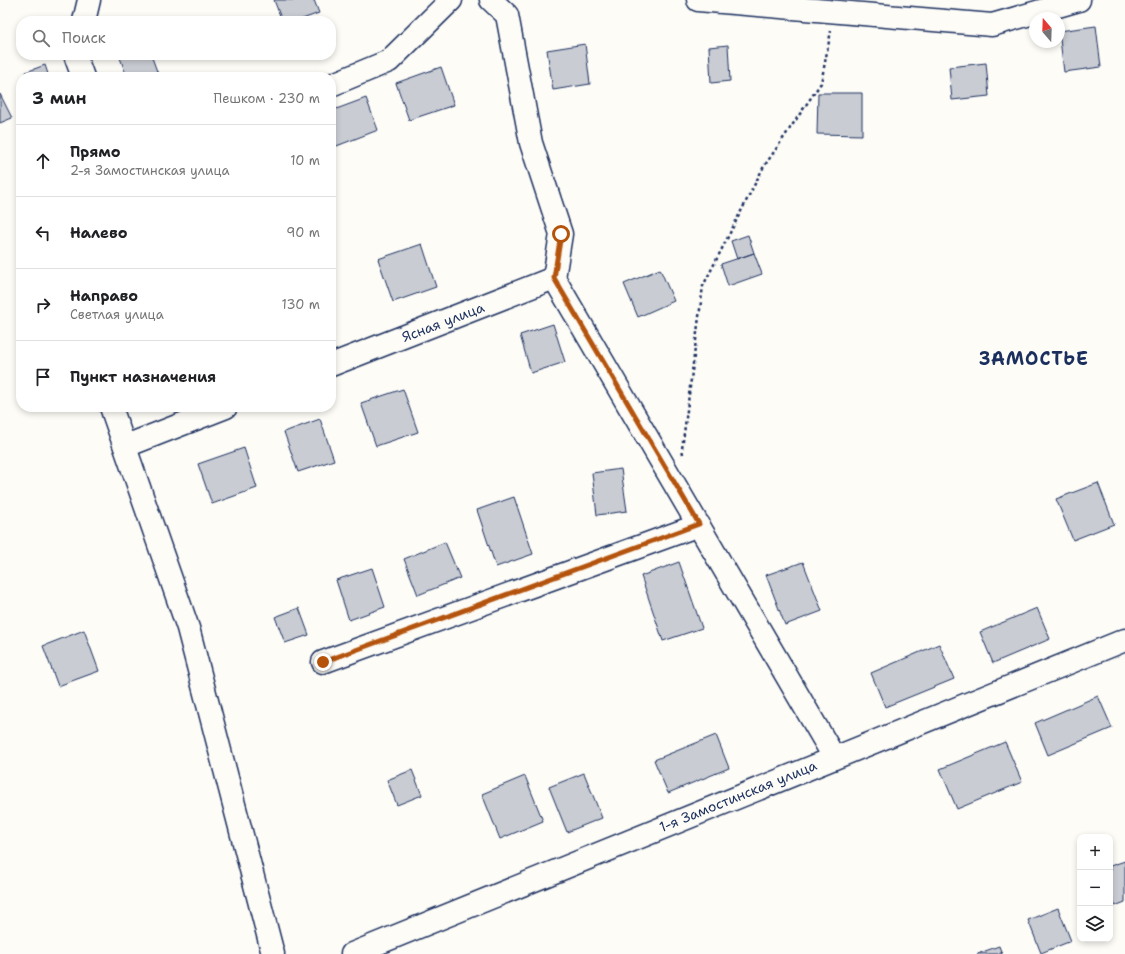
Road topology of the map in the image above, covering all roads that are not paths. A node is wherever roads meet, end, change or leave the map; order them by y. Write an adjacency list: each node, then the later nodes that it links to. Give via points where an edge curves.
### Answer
1 (89, 0): 6 (street)
2 (451, 0): 9 (street, via 389,61)
3 (491, 0): 10 (street, via 507,15 531,143 561,234)
4 (698, 0): 5 (street, via 992,25)
5 (1079, 0)
6 (85, 16)
7 (78, 60): 8 (street)
8 (81, 72)
9 (336, 83)
10 (554, 278): 11 (street, Ясная улица); 15 (street)
11 (336, 364)
12 (113, 412): 14 (street)
13 (213, 412): 14 (street)
14 (126, 446): 19 (street, via 188,628)
15 (699, 524): 17 (street); 18 (street)
16 (1125, 640): 18 (street, 1-я Замостинская улица)
17 (323, 662)
18 (834, 757): 20 (street, 1-я Замостинская улица)
19 (272, 954)
20 (352, 954)

